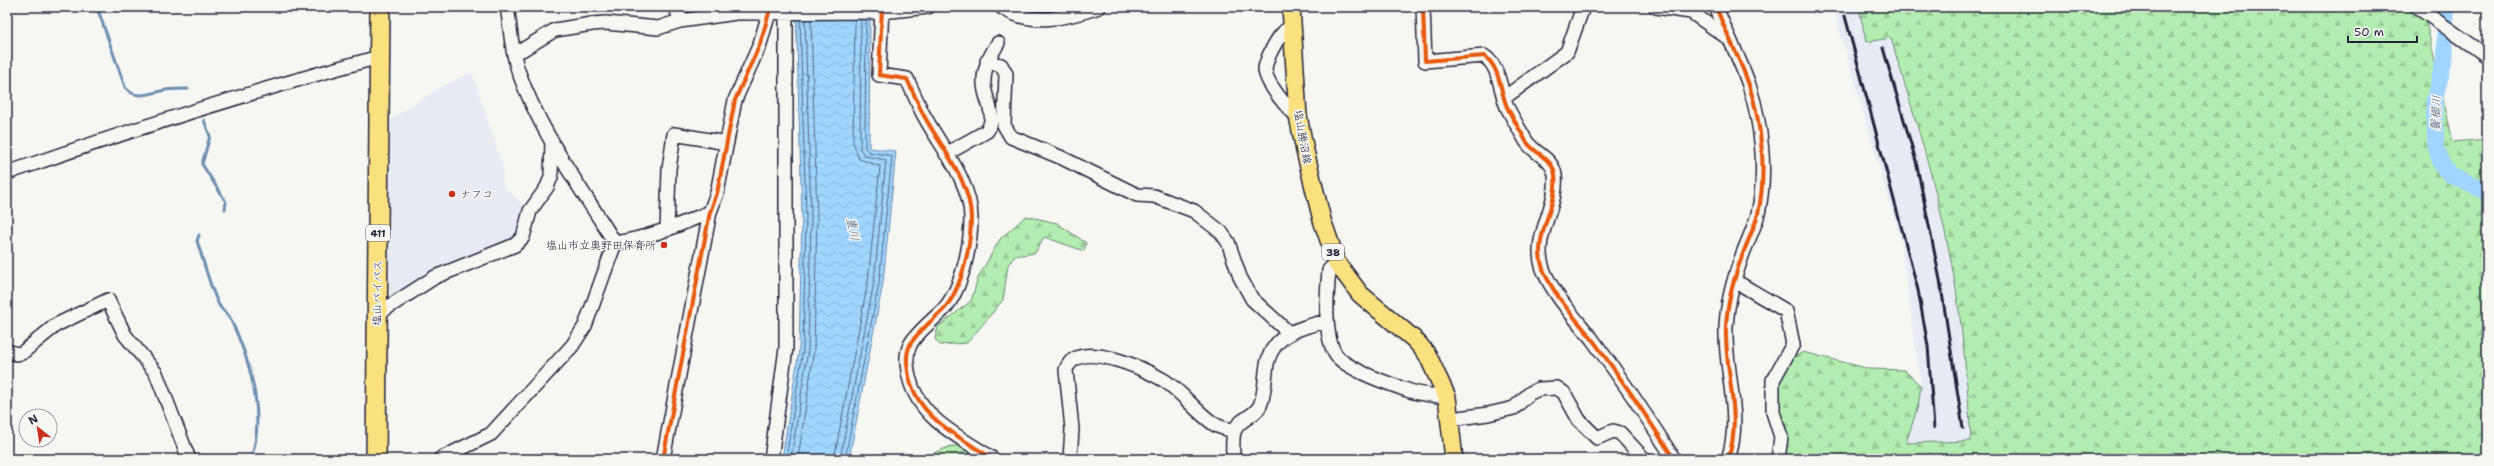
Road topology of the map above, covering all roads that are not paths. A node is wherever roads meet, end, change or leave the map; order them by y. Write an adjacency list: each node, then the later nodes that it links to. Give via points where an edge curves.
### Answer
1 (380, 7): 22 (highway, 塩山バイパス / 411)
2 (507, 7): 20 (street)
3 (676, 7): 16 (street)
4 (928, 7): 13 (street)
5 (1001, 7): 6 (street, via 1018,17 1046,20 1080,14)
6 (1098, 7)
7 (1291, 7): 17 (main road, 塩山勝沼線 / 38)
8 (1423, 7): 24 (street, via 1425,60 1484,56 1495,68)
9 (1583, 7): 24 (street, via 1567,52)
10 (1656, 7): 18 (street, via 1691,12)
11 (1716, 7): 18 (street)
12 (2418, 8): 21 (street)
13 (882, 10): 14 (street); 28 (street, via 880,75 908,79 922,112)
14 (786, 12): 15 (street); 46 (street, via 786,348)
15 (769, 13): 16 (street, via 736,13); 27 (street, via 760,44 735,100)
16 (680, 21): 20 (street, via 658,28 606,23 555,30 522,50)
17 (1293, 26): 25 (main road, 塩山勝沼線 / 38); 25 (street, via 1283,33 1265,70 1288,110)
18 (1728, 38): 34 (street, via 1749,84 1759,125 1762,193 1758,215)
19 (998, 43): 23 (street)
20 (513, 50): 26 (street, via 519,73)
21 (2487, 56)
22 (379, 57): 29 (street, via 171,118); 35 (highway, 塩山バイパス / 411)
23 (987, 61): 28 (street, via 984,84 993,117 991,125 987,132); 37 (street, via 1001,65 1006,74 1004,125 1011,137 1060,157 1137,195 1154,196 1194,211 1221,232 1228,242 1240,277 1252,299)
24 (1504, 98): 52 (street, via 1530,147 1549,162 1555,174 1540,243 1544,270 1617,377 1641,406)
25 (1298, 116): 33 (main road, 塩山勝沼線 / 38, via 1304,151 1322,220)
26 (552, 141): 32 (street); 35 (street, via 551,177 530,211 523,237 515,245 435,277)
27 (726, 143): 30 (street, via 717,194); 31 (street, via 674,134 669,169)
28 (946, 154): 47 (street, via 964,188 971,217 969,239 960,279 945,308 910,344 906,364 912,388 923,408 936,421)
29 (7, 173)
30 (710, 212): 31 (street); 45 (street)
31 (667, 230): 32 (street, via 636,240)
32 (615, 243): 44 (street, via 585,326 572,346 491,434)
33 (1337, 263): 36 (street, 38, via 1329,270); 39 (main road, 塩山勝沼線 / 38, via 1360,294 1415,340 1435,369)
34 (1735, 281): 53 (street, via 1726,325 1725,351 1734,406 1734,430); 54 (street, via 1786,311 1793,344 1773,380 1773,412 1781,437)
35 (376, 315): 43 (highway, 塩山バイパス / 411)
36 (1327, 320): 37 (street, via 1302,326); 39 (street, 38, via 1336,355 1348,366 1411,391)
37 (1289, 333): 41 (street, via 1274,348 1268,362 1261,404)
38 (7, 351): 42 (street, via 22,353 56,325 108,300 125,335 156,373)
39 (1447, 397): 40 (main road, 塩山勝沼線 / 38)
40 (1451, 419): 50 (main road, 塩山勝沼線 / 38); 51 (street, via 1514,408 1539,389 1557,388 1564,393 1579,420 1597,438 1613,431 1620,433)
41 (1234, 431): 48 (street, via 1215,425 1166,381 1124,362 1084,355 1068,363 1066,370 1073,446); 49 (street)
42 (189, 459)
43 (376, 459)
44 (440, 459)
45 (663, 459)
46 (771, 459)
47 (993, 459)
48 (1070, 459)
49 (1233, 459)
50 (1454, 459)
51 (1644, 459)
52 (1674, 459)
53 (1728, 459)
54 (1778, 459)

